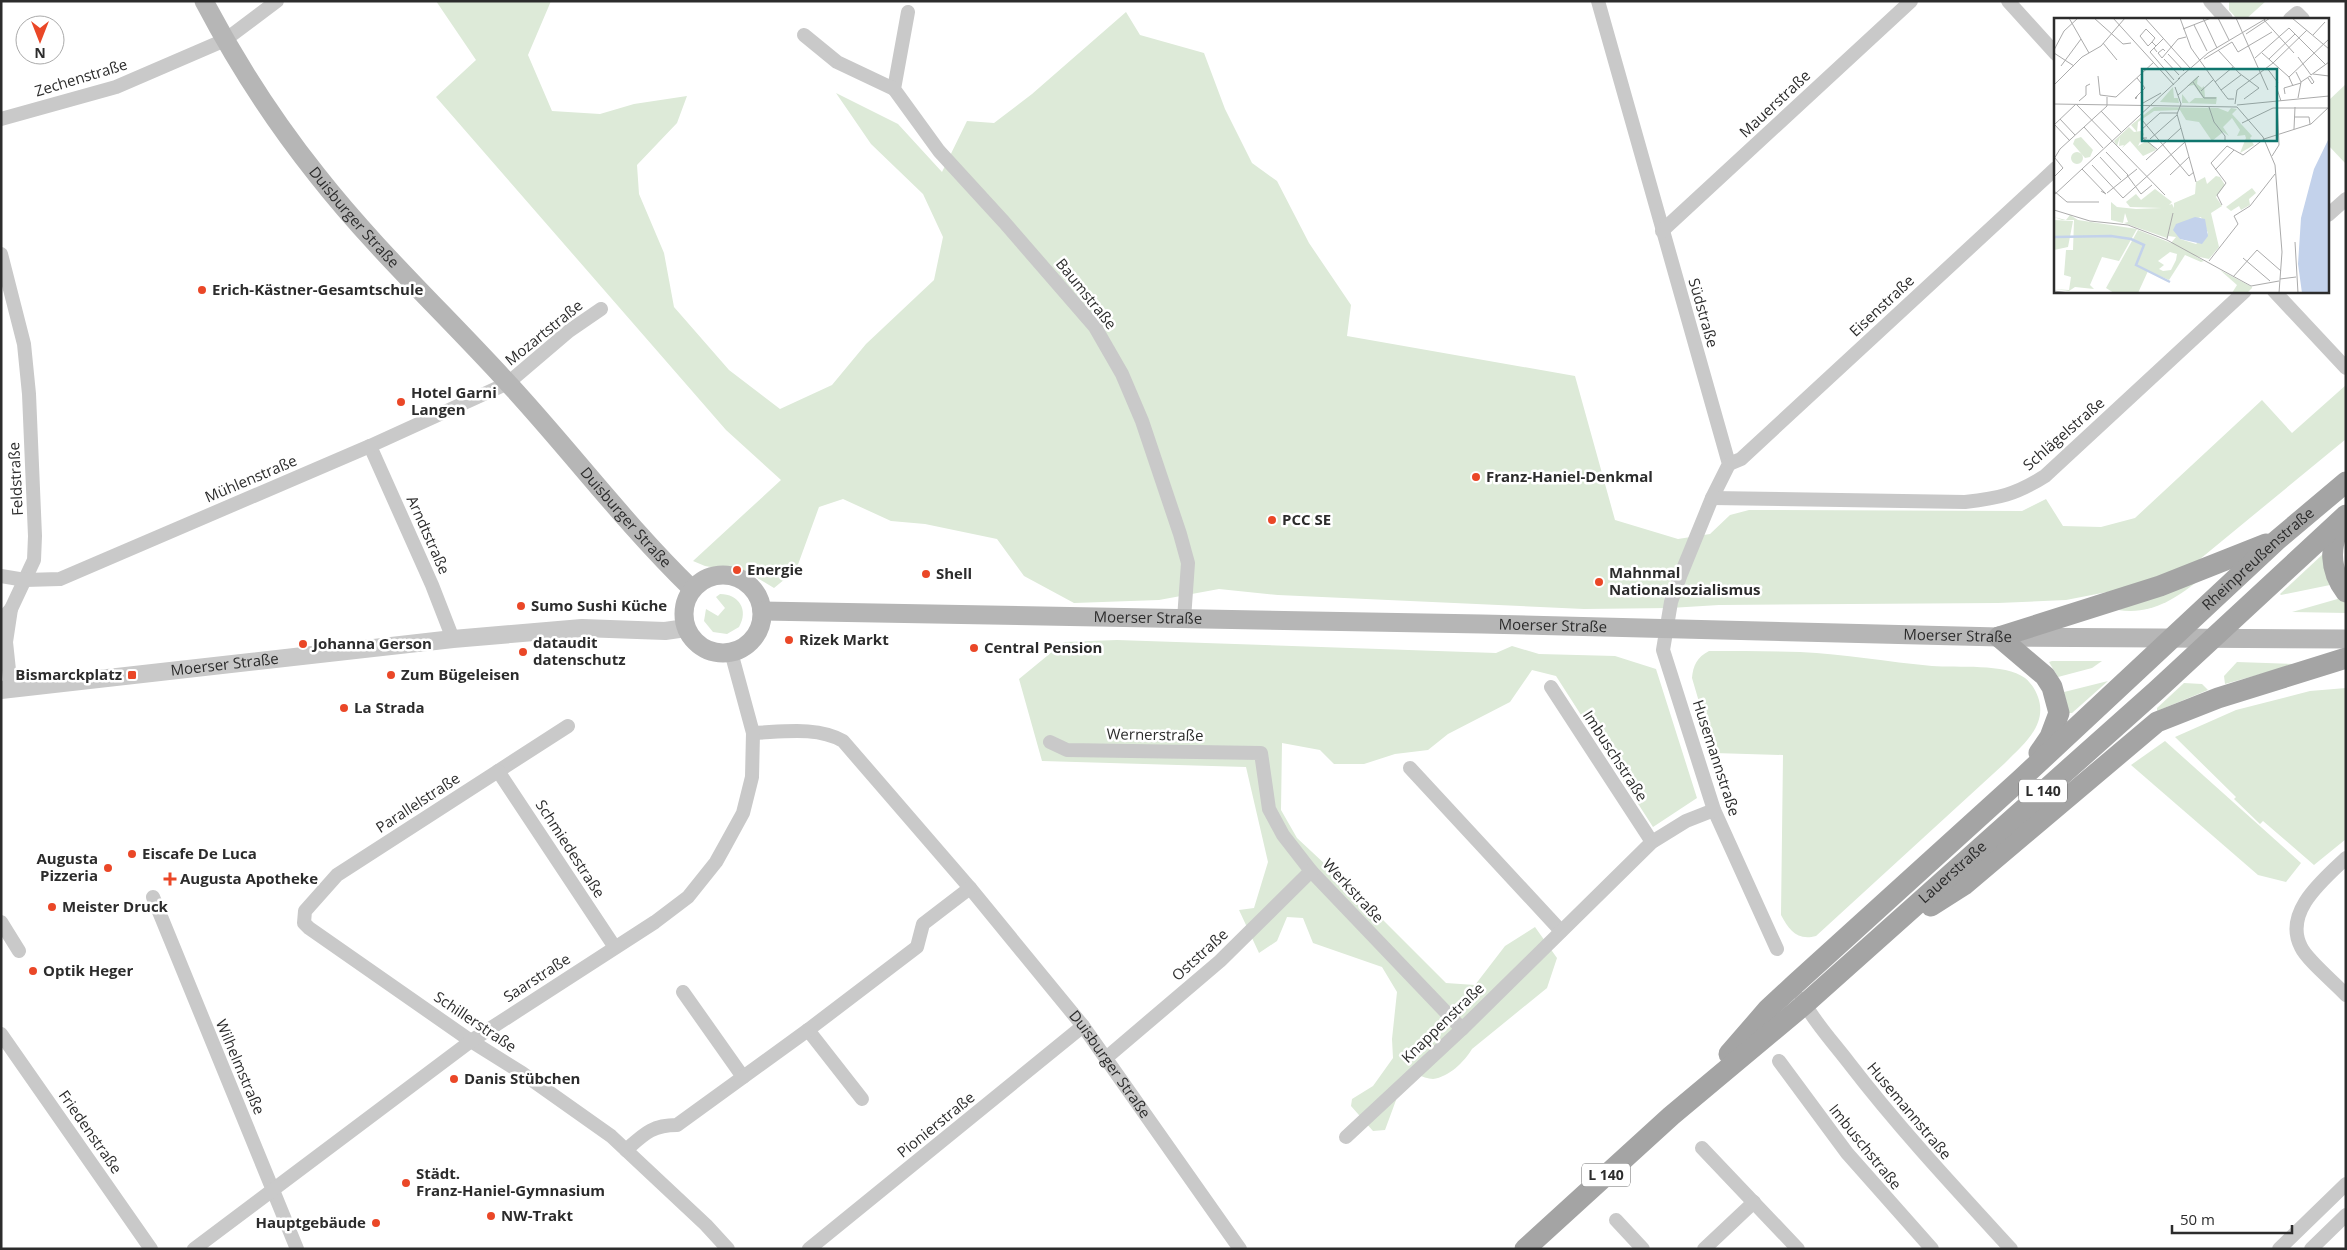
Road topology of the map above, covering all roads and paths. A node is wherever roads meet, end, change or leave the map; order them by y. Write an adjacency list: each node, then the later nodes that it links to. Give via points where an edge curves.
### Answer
1 (204, 1): 12 (main road, Duisburger Straße)
2 (277, 1): 12 (street)
3 (1598, 1): 19 (street, Südstraße)
4 (1911, 1): 19 (street, Mauerstraße)
5 (2008, 1): 13 (street)
6 (2210, 1): 8 (street)
7 (908, 12): 14 (street)
8 (2225, 18)
9 (2291, 18): 10 (street, via 2298,13)
10 (2302, 18)
11 (804, 35): 14 (street, Baumstraße, via 837,62)
12 (225, 40): 15 (street, Zechenstraße, via 116,87); 25 (main road, Duisburger Straße, via 245,75 317,176 399,269)
13 (2054, 52)
14 (894, 89): 38 (street, Baumstraße, via 939,151 1095,327 1122,374 1142,421 1188,563)
15 (1, 119)
16 (2054, 170): 27 (street, Eisenstraße, via 1741,459)
17 (2346, 199): 18 (street)
18 (2330, 213)
19 (1662, 231): 27 (street, Südstraße)
20 (1, 254): 33 (street, Feldstraße, via 24,344 29,394 35,536 34,560)
21 (2243, 292): 29 (street, Schlägelstraße, via 2045,476 2001,498 1964,502)
22 (2275, 292): 24 (street)
23 (601, 309): 25 (street, Mozartstraße, via 569,331)
24 (2346, 368)
25 (508, 383): 26 (street, Mühlenstraße); 34 (main road, Duisburger Straße, via 634,530)
26 (370, 446): 33 (street, Mühlenstraße, via 60,579); 44 (street, Arndtstraße)
27 (1729, 464): 29 (street)
28 (2346, 482): 31 (main road, Rheinpreußenstraße / L 140)
29 (1712, 498): 40 (street, via 1671,602)
30 (2346, 515): 35 (main road, via 2332,544 2332,566); 43 (main road, Rheinpreußenstraße / L 140)
31 (2276, 541): 41 (main road, Rheinpreußenstraße / L 140); 42 (main road, via 2160,586)
32 (1, 576): 33 (street, Mühlenstraße)
33 (25, 580): 37 (street, Feldstraße)
34 (692, 589): 36 (main road, via 712,576 739,578 754,592); 39 (main road, via 685,605)
35 (2346, 592)
36 (762, 611): 38 (main road, Moerser Straße); 46 (main road, via 754,637 748,644)
37 (6, 614): 49 (street, Feldstraße)
38 (1184, 619): 40 (main road, Moerser Straße)
39 (686, 628): 44 (street, Moerser Straße, via 665,631 582,628); 46 (main road, via 706,649)
40 (1666, 628): 42 (main road, Moerser Straße); 57 (street, Husemannstraße, via 1663,650)
41 (2171, 637): 42 (main road, Moerser Straße); 43 (main road, Moerser Straße); 56 (main road, Lauerstraße / L 140)
42 (1999, 638): 56 (main road, via 2045,676 2052,687 2059,713 2050,737)
43 (2213, 638): 45 (main road, Moerser Straße); 66 (main road, Lauerstraße / L 140)
44 (453, 639): 49 (street, Moerser Straße)
45 (2346, 639)
46 (731, 652): 51 (street, Saarstraße)
47 (2346, 658): 66 (main road, via 2218,698 2157,722 1964,885)
48 (1551, 687): 58 (street, Imbuschstraße)
49 (6, 689)
50 (568, 726): 55 (street, Parallelstraße)
51 (753, 733): 61 (street, Duisburger Straße, via 816,732 831,734 843,741); 67 (street, Saarstraße, via 752,777 742,813 716,862 688,897 655,922)
52 (1050, 742): 53 (street, Wernerstraße, via 1067,750)
53 (1261, 753): 60 (street, Werkstraße, via 1269,809 1283,836)
54 (1410, 768): 65 (street)
55 (498, 771): 64 (street, Parallelstraße, via 336,875 305,911); 67 (street, Schmiedestraße)
56 (2021, 779): 70 (main road, Lauerstraße / L 140)
57 (1714, 810): 58 (street, Knappenstraße, via 1686,821); 68 (street, Husemannstraße)
58 (1652, 842): 65 (street, Knappenstraße)
59 (2346, 858): 72 (street, via 2304,902 2295,929 2301,948)
60 (1311, 871): 75 (street, Werkstraße); 79 (street, Oststraße, via 1220,961)
61 (970, 888): 74 (street, Duisburger Straße); 76 (street, via 922,924 916,946)
62 (153, 897): 88 (street, Wilhelmstraße)
63 (1, 922): 69 (street)
64 (304, 923): 78 (street, Schillerstraße)
65 (1562, 931): 75 (street, Knappenstraße)
66 (1872, 944): 73 (main road, Lauerstraße / L 140)
67 (614, 946): 78 (street, Saarstraße)
68 (1777, 949)
69 (19, 950)
70 (1795, 984): 73 (street, Husemannstraße); 83 (main road, Lauerstraße / L 140, via 1768,1009)
71 (683, 992): 81 (street)
72 (2346, 995)
73 (1805, 1004): 83 (main road, Lauerstraße / L 140); 103 (street, Husemannstraße, via 1873,1095)
74 (1083, 1026): 79 (street, Duisburger Straße); 96 (street, Pionierstraße)
75 (1462, 1029): 84 (street, Knappenstraße)
76 (808, 1030): 81 (street); 82 (street)
77 (1, 1034): 92 (street, Friedenstraße)
78 (471, 1041): 86 (street, Schillerstraße, via 522,1073); 88 (street, Saarstraße)
79 (1106, 1058): 97 (street, Duisburger Straße)
80 (1779, 1061): 102 (street, Imbuschstraße, via 1847,1153)
81 (743, 1077): 86 (street, via 677,1125 650,1129)
82 (862, 1099)
83 (1687, 1102): 98 (main road, Lauerstraße / L 140)
84 (1346, 1137)
85 (1702, 1148): 89 (street)
86 (626, 1150): 95 (street, Schillerstraße)
87 (2346, 1184): 104 (street)
88 (273, 1188): 93 (street, Saarstraße); 94 (street, Wilhelmstraße)
89 (1754, 1202): 100 (street); 101 (street)
90 (2346, 1215): 105 (street)
91 (1616, 1220): 99 (street)
92 (151, 1249)
93 (194, 1249)
94 (297, 1249)
95 (728, 1249)
96 (809, 1249)
97 (1240, 1249)
98 (1525, 1249)
99 (1643, 1249)
100 (1704, 1249)
101 (1798, 1249)
102 (1932, 1249)
103 (2011, 1249)
104 (2278, 1249)
105 (2311, 1249)

